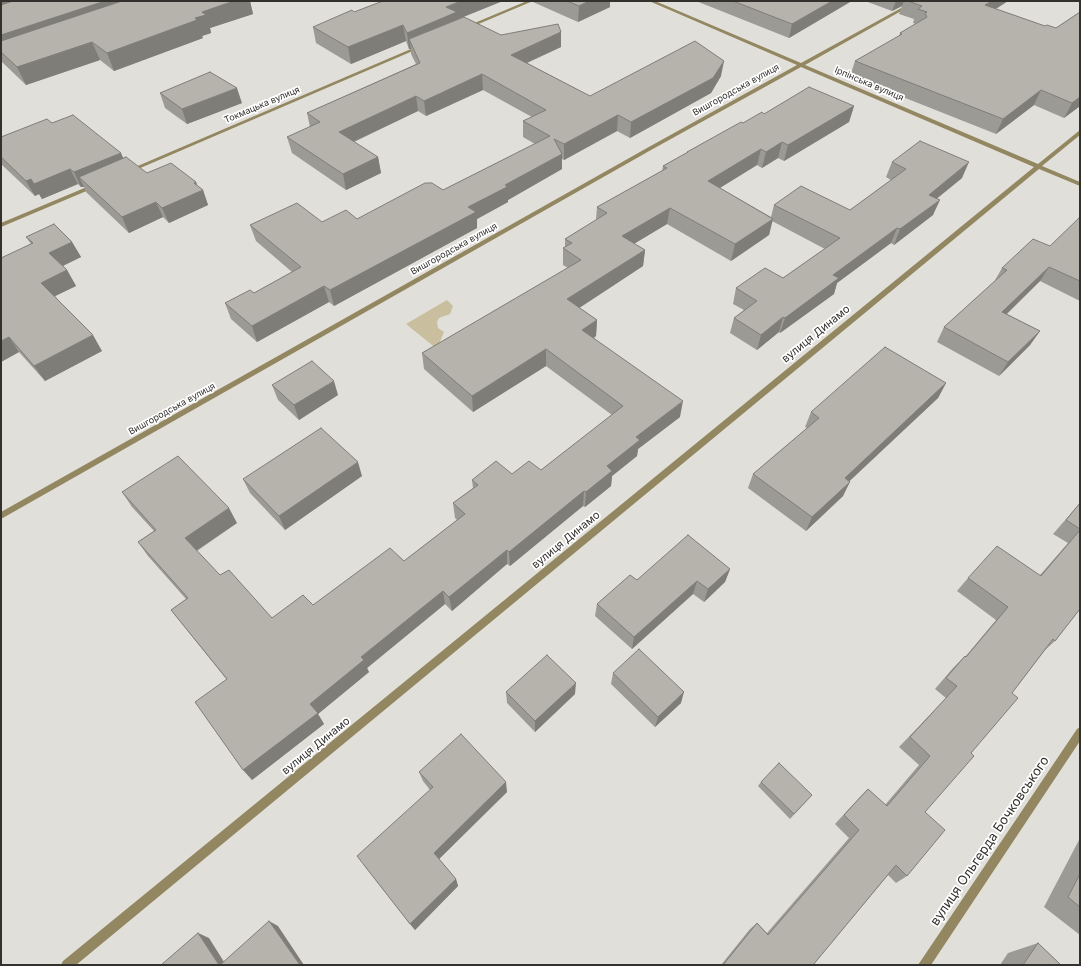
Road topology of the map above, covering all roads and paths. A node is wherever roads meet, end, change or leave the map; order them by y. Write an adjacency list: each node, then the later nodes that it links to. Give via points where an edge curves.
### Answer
1 (531, 1): 4 (street)
2 (651, 1): 6 (street, Ірпінська вулиця)
3 (917, 1): 6 (street, Вишгородська вулиця)
4 (464, 29)
5 (424, 45): 9 (street, Токмацька вулиця)
6 (801, 65): 8 (street, Ірпінська вулиця); 13 (street, Вишгородська вулиця)
7 (1080, 132): 8 (street, вулиця Динамо)
8 (1038, 166): 11 (street, Ірпінська вулиця); 15 (street, вулиця Динамо)
9 (125, 172)
10 (103, 182): 12 (street)
11 (1080, 184)
12 (1, 226)
13 (1, 516)
14 (1080, 732): 16 (street, вулиця Ольгерда Бочковського)
15 (67, 965)
16 (924, 965)

